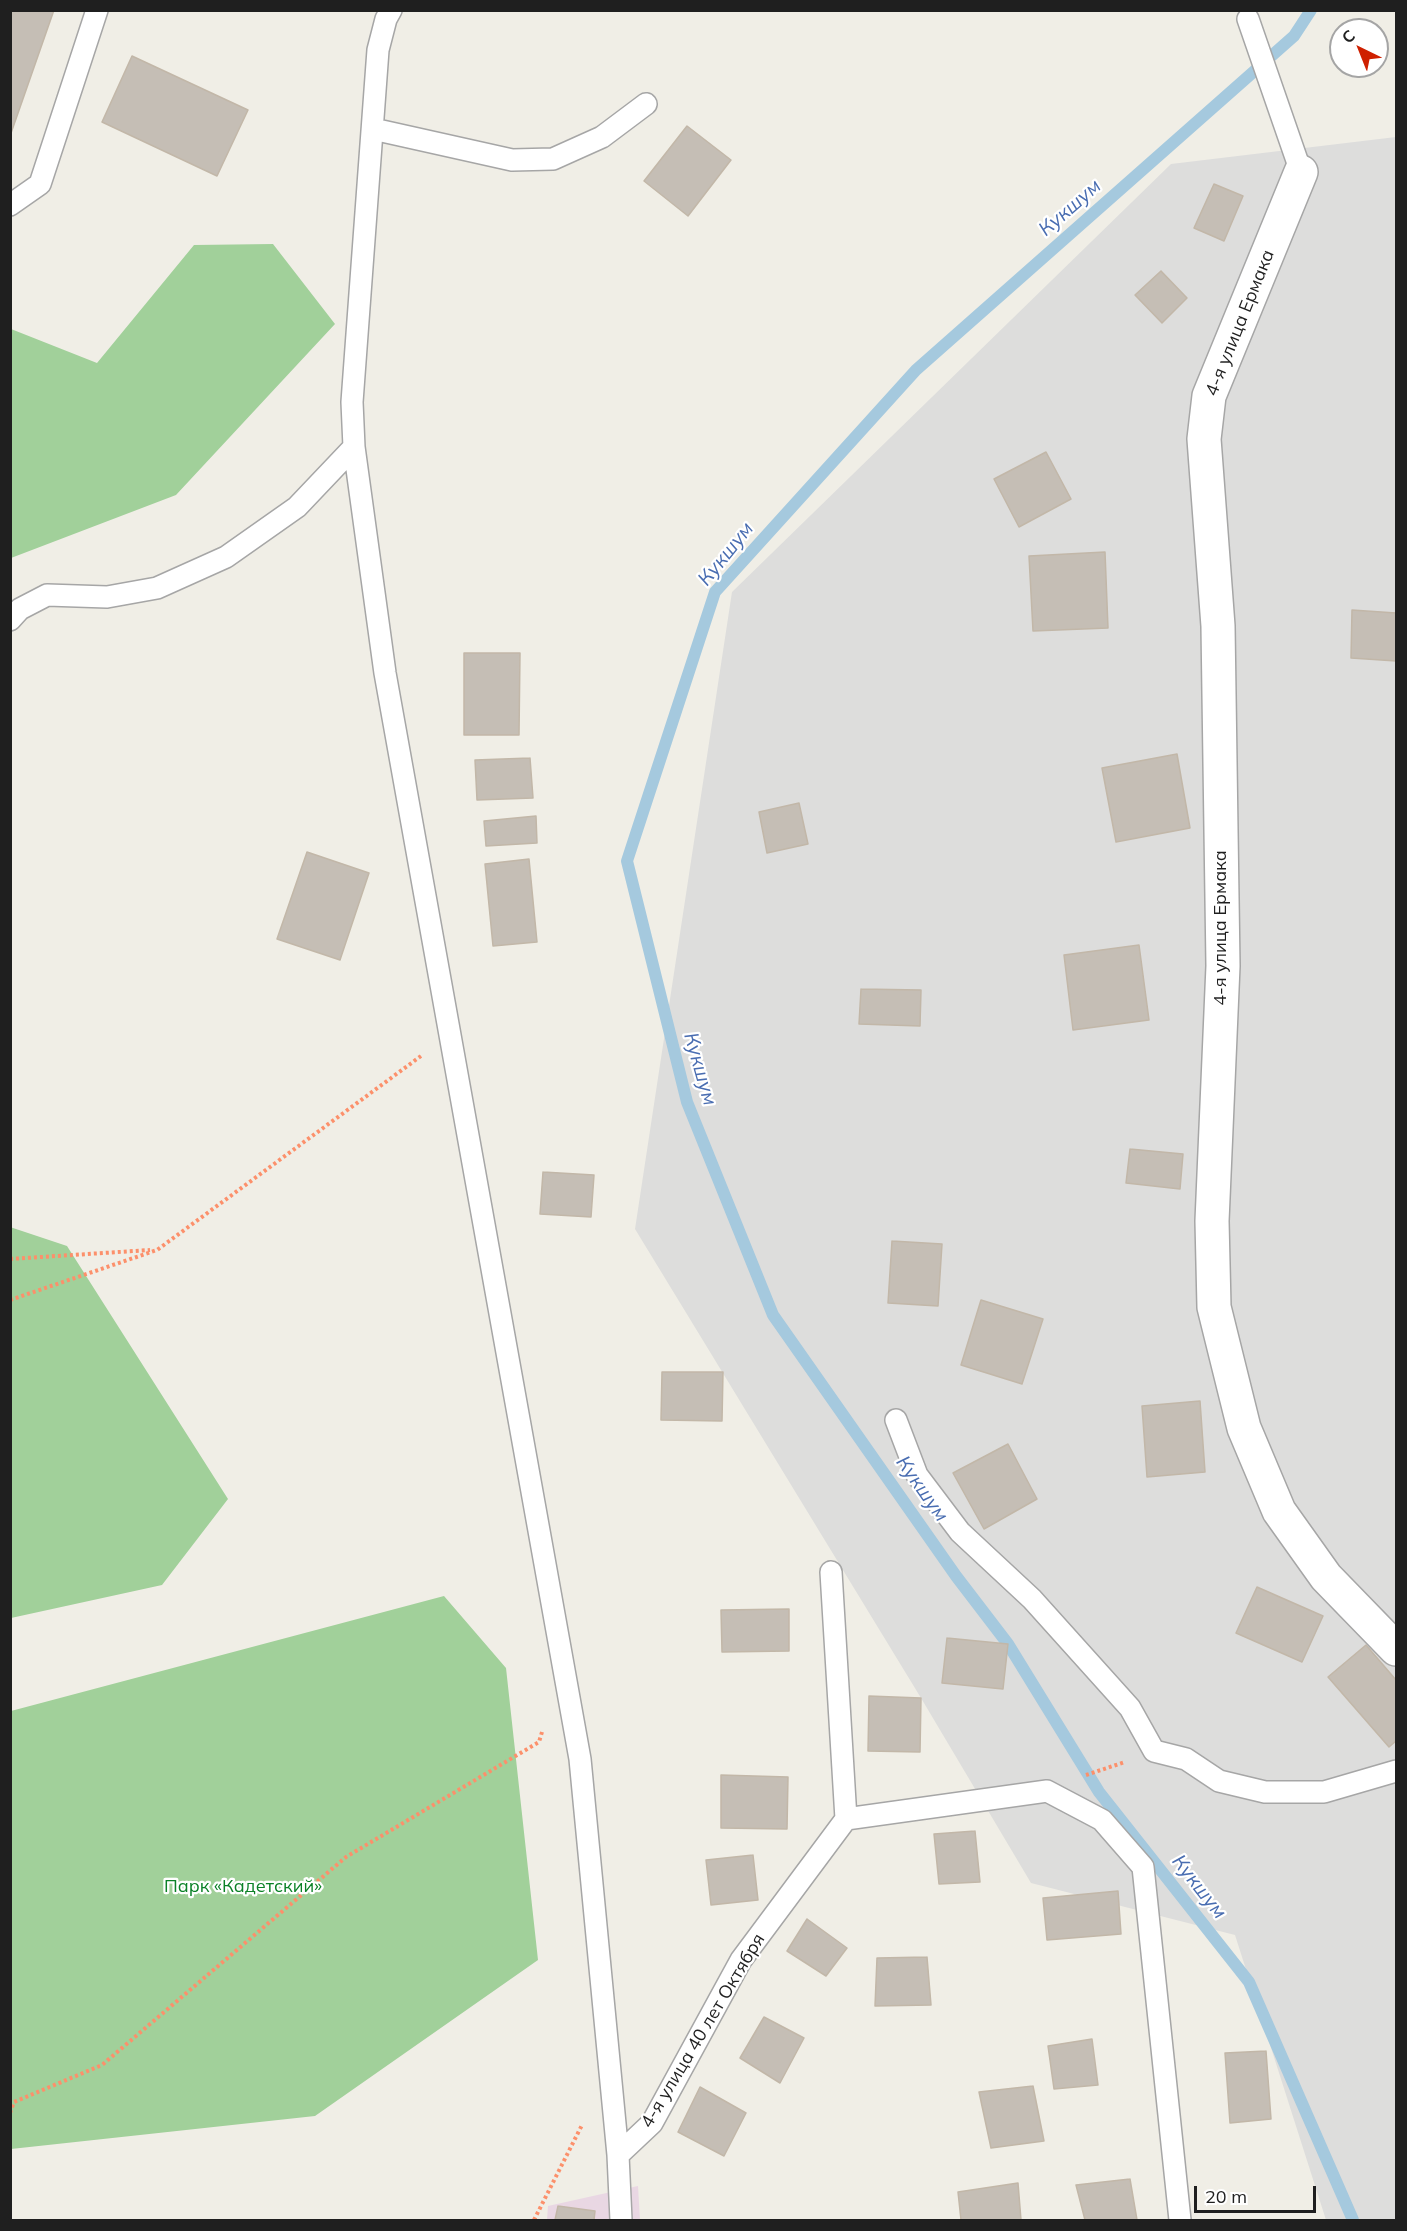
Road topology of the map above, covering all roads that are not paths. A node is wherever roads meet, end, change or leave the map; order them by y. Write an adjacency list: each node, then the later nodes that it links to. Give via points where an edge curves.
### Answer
1 (97, 10): 7 (lane, via 40,184)
2 (392, 10): 5 (lane, via 378,50)
3 (1248, 19): 6 (lane)
4 (646, 104): 5 (lane, via 602,137 553,159 512,160)
5 (373, 129): 8 (lane, via 352,402)
6 (1301, 172): 12 (street, 4-я улица Ермака, via 1209,396 1204,439 1218,626 1223,966 1212,1221 1214,1307 1244,1428 1279,1511 1326,1577)
7 (10, 205)
8 (354, 447): 9 (lane, via 297,507 226,557 157,588 107,597 47,595 20,609); 15 (lane, via 385,673 580,1759)
9 (10, 620)
10 (896, 1420): 13 (lane, via 917,1475 960,1532 1032,1599 1131,1708 1154,1751 1186,1759 1219,1781 1265,1792 1324,1792)
11 (831, 1572): 14 (lane)
12 (1396, 1649)
13 (1396, 1771)
14 (846, 1819): 15 (lane, 4-я улица 40 лет Октября, via 741,1960 652,2123); 17 (lane, via 1047,1791 1102,1820 1143,1867)
15 (618, 2155): 16 (lane)
16 (621, 2220)
17 (1180, 2220)

